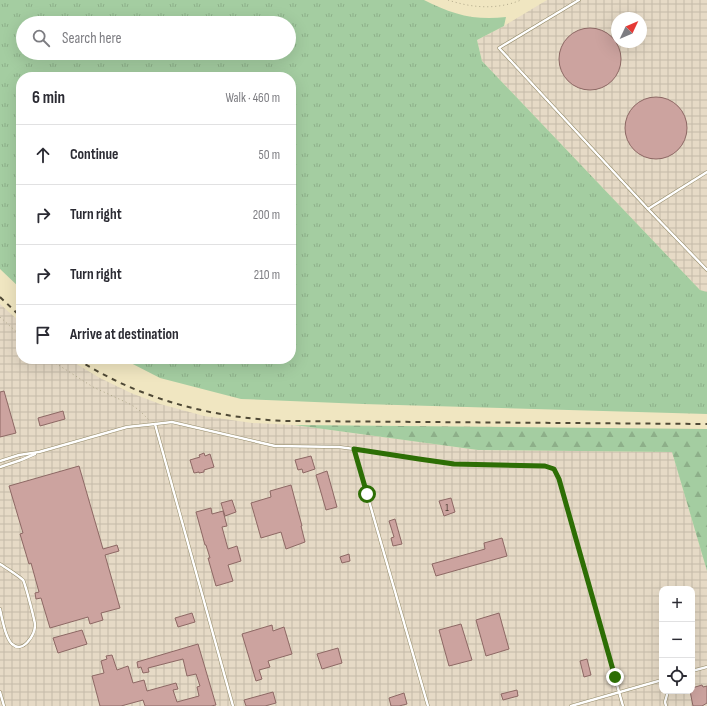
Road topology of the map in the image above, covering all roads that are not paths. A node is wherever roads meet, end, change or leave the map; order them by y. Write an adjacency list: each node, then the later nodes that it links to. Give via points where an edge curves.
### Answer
1 (579, 0): 3 (lane, via 499,48)
2 (707, 172): 3 (lane)
3 (648, 209): 4 (lane)
4 (707, 270)
5 (155, 424): 6 (lane, via 172,422 275,446); 7 (lane, via 127,427); 19 (lane)
6 (354, 449): 16 (lane, via 454,464 545,466 554,469 559,479); 20 (lane)
7 (39, 452): 8 (lane); 9 (lane)
8 (0, 461)
9 (0, 467)
10 (0, 564): 11 (lane, via 23,580 34,617 34,631 22,647 12,644)
11 (0, 609)
12 (707, 667): 13 (lane)
13 (695, 670)
14 (659, 681): 16 (lane)
15 (0, 692): 18 (lane)
16 (619, 692): 21 (lane); 22 (lane)
17 (667, 694): 23 (lane)
18 (4, 706)
19 (233, 706)
20 (428, 706)
21 (571, 706)
22 (623, 706)
23 (666, 706)

